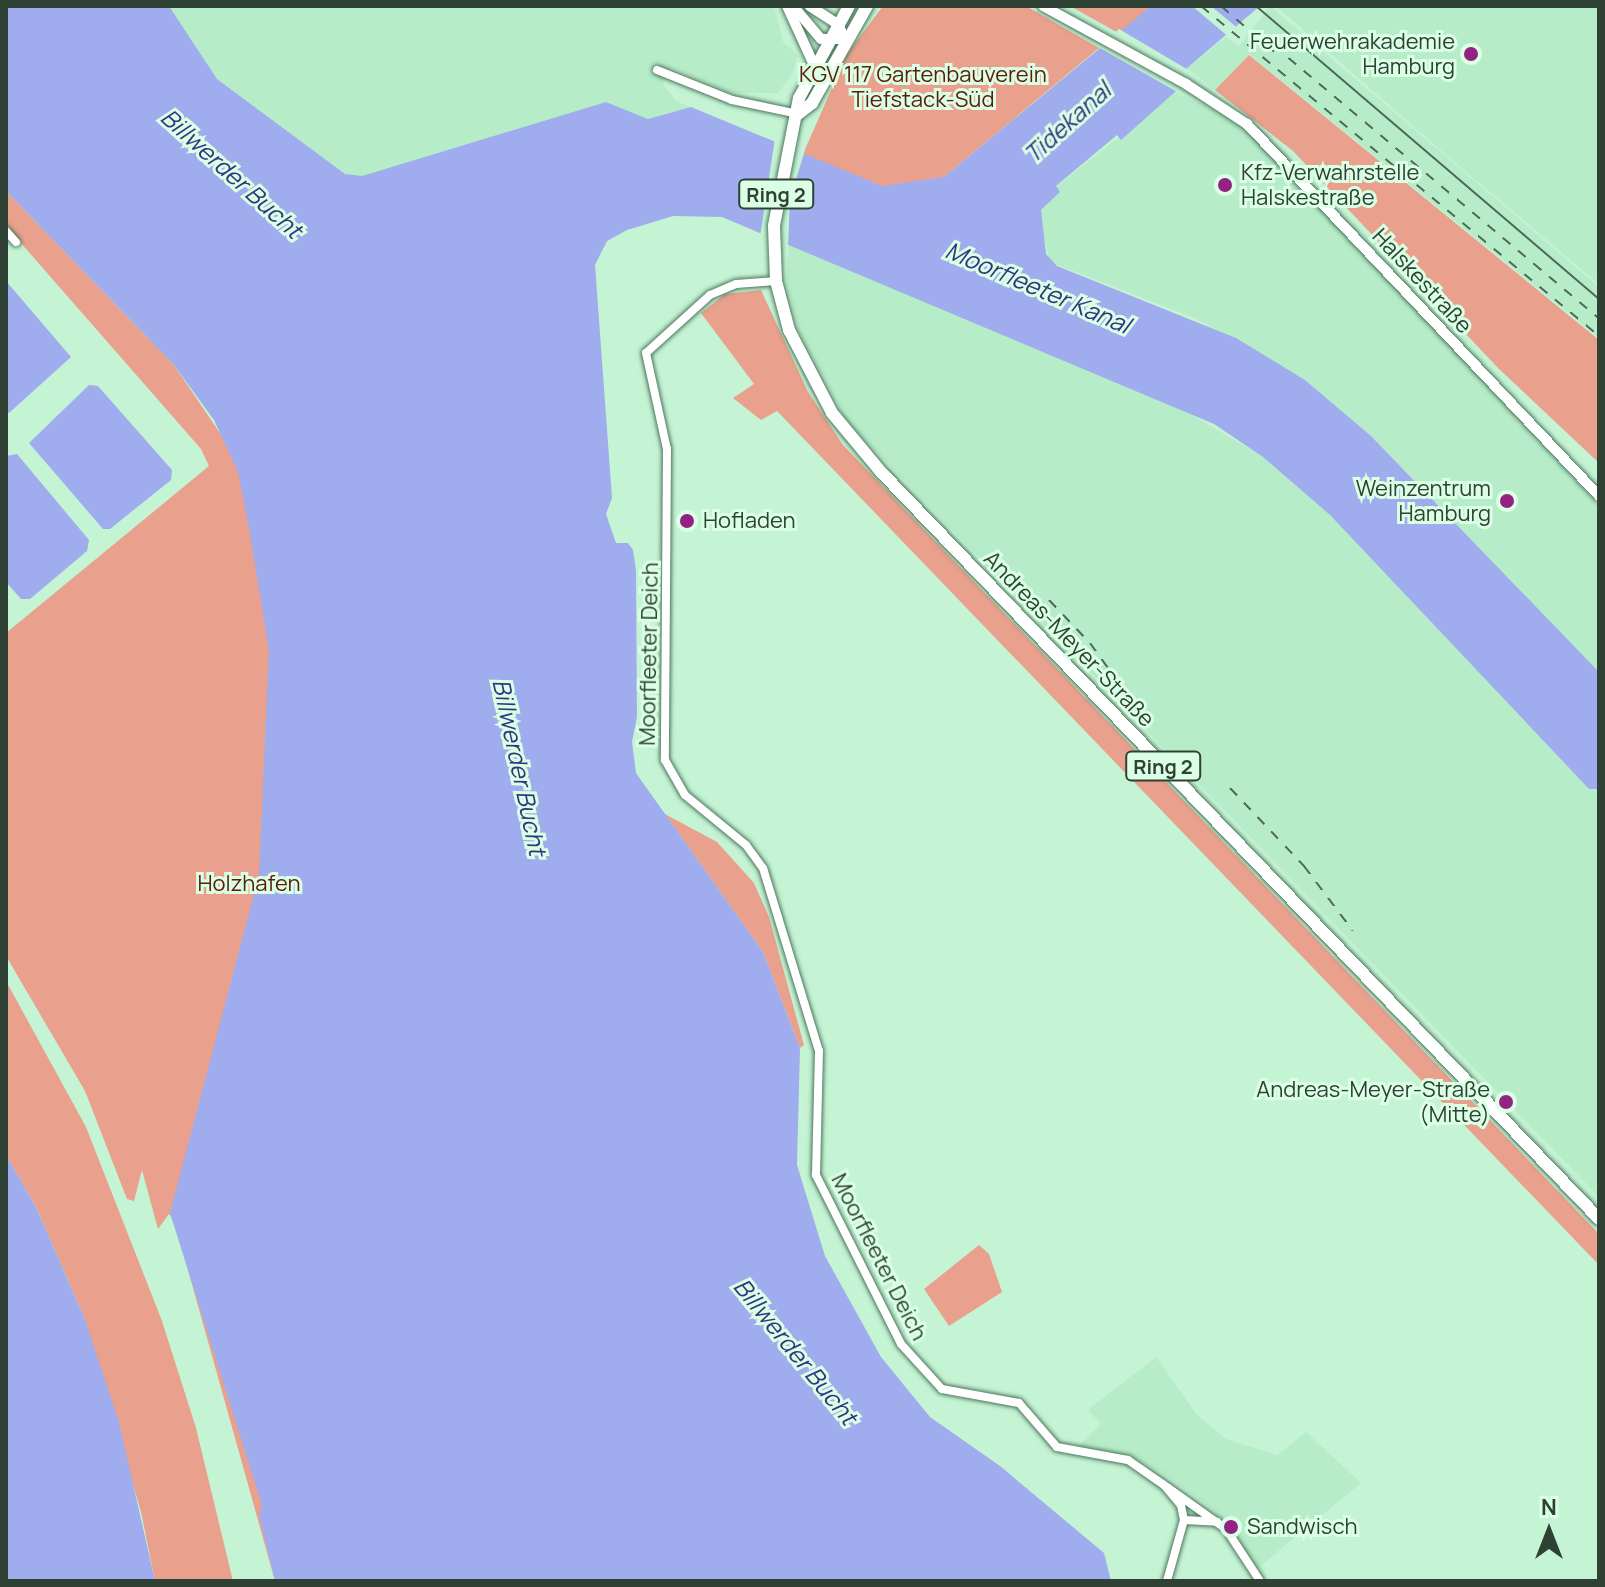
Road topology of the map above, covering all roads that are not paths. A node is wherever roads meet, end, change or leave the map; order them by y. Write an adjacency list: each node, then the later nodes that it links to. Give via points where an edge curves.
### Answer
1 (787, 6): 10 (street)
2 (793, 6): 9 (street, via 812,32)
3 (810, 6): 7 (street)
4 (849, 6): 7 (main road, Ring 2)
5 (867, 6): 8 (main road, Ring 2)
6 (1043, 6): 16 (street, Halskestraße, via 1186,84 1265,141)
7 (837, 23): 8 (street); 9 (main road, Ring 2)
8 (844, 39): 9 (street); 12 (main road, Andreas-Meyer-Straße / Ring 2, via 812,103)
9 (826, 41): 10 (main road, Andreas-Meyer-Straße / Ring 2)
10 (814, 65): 12 (main road, Andreas-Meyer-Straße / Ring 2)
11 (657, 70): 12 (street, via 732,100)
12 (798, 114): 15 (main road, Andreas-Meyer-Straße / Ring 2, via 777,192)
13 (6, 231): 14 (street)
14 (16, 242)
15 (776, 281): 17 (main road, Andreas-Meyer-Straße / Ring 2, via 808,372 868,458); 18 (street, Moorfleeter Deich, via 736,284 710,295 646,353 667,449 665,760 685,795 742,842 763,868 819,1051 816,1175 901,1344 936,1386 1019,1403 1057,1447 1128,1460)
16 (1599, 496)
17 (1599, 1219)
18 (1164, 1485): 19 (street, Moorfleeter Deich, via 1181,1505); 20 (street)
19 (1184, 1520): 20 (street); 21 (street)
20 (1218, 1522): 22 (street)
21 (1167, 1581)
22 (1260, 1581)

